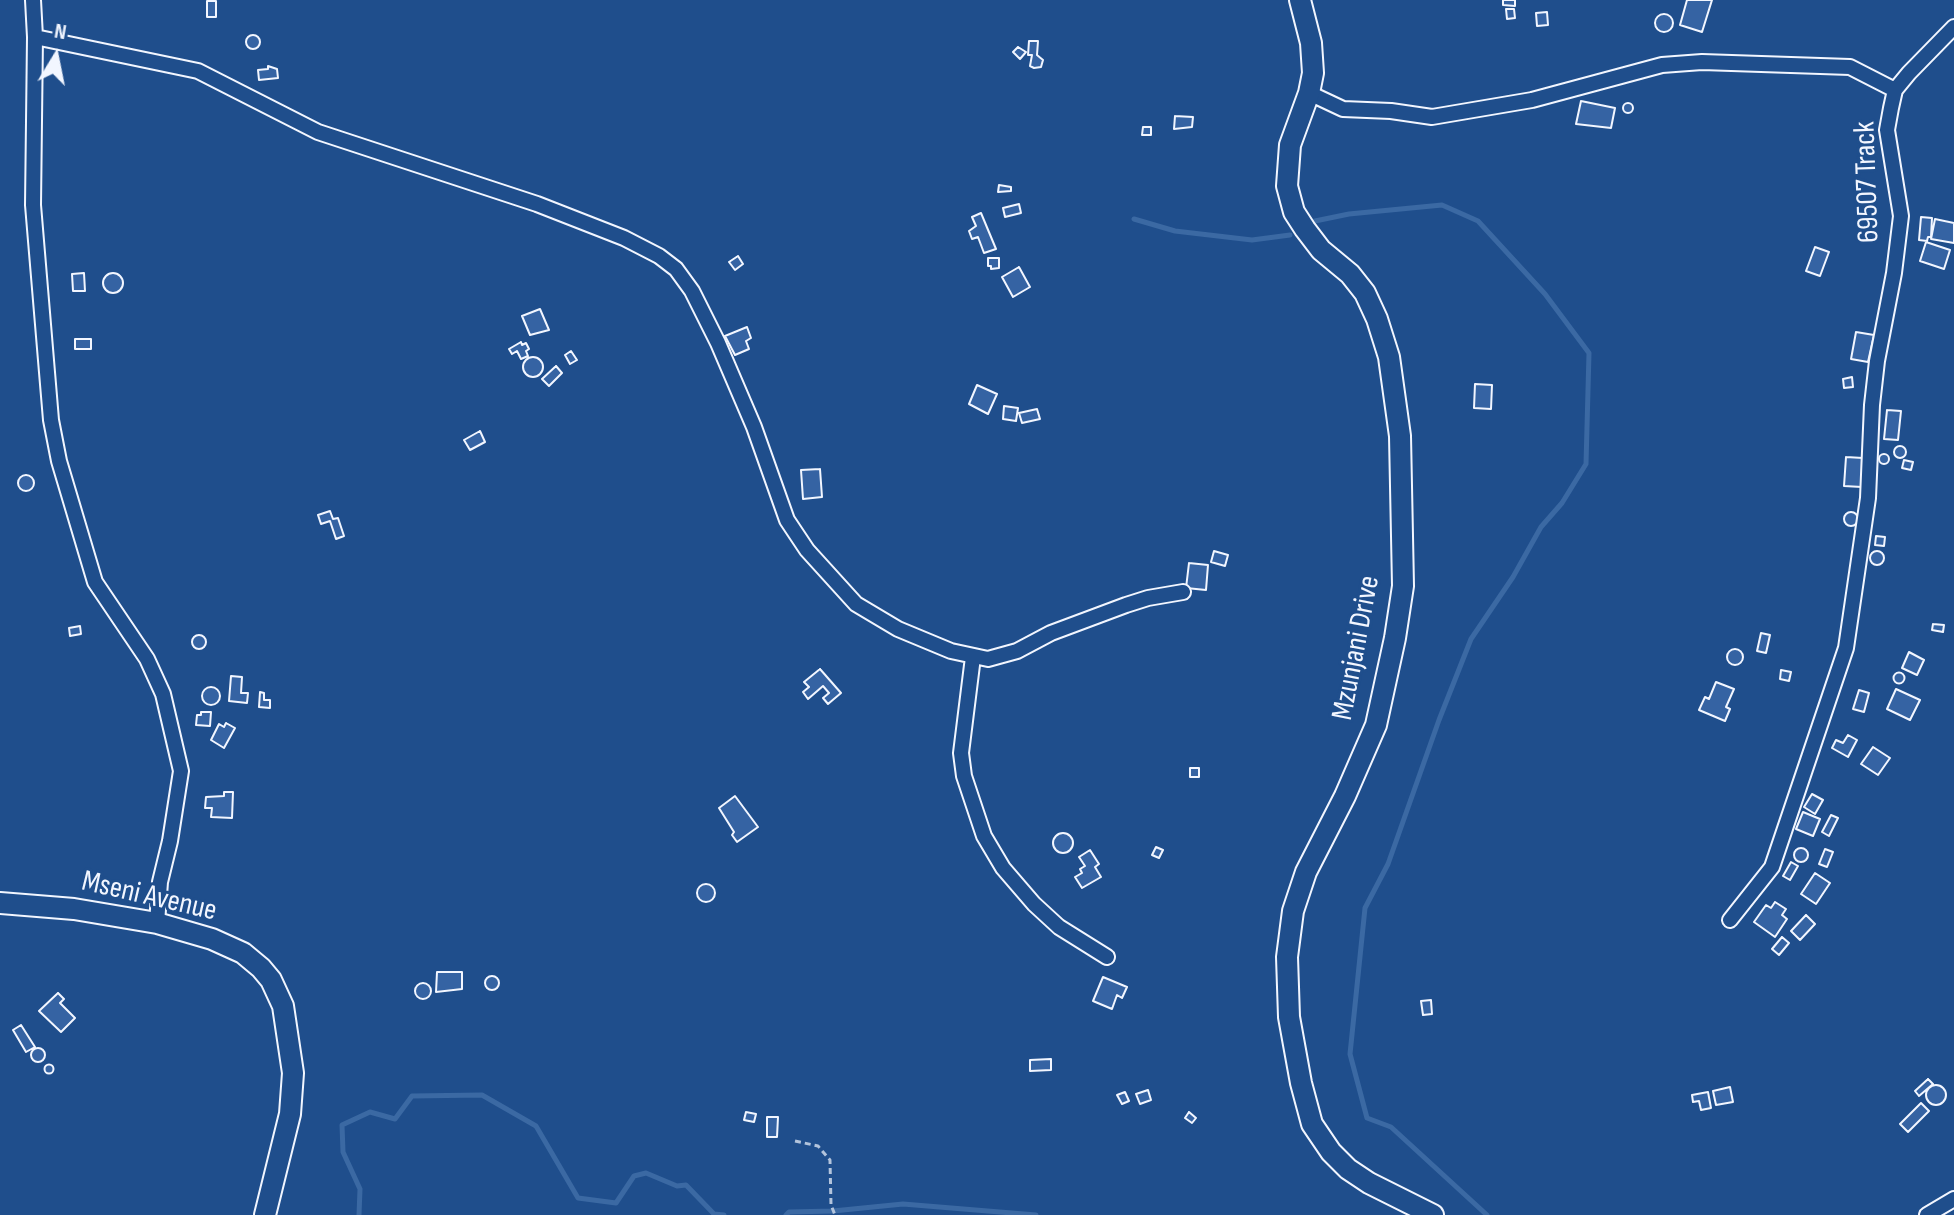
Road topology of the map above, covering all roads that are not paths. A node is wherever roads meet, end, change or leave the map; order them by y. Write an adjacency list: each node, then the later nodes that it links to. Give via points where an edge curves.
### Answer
1 (33, 0): 4 (street)
2 (1300, 0): 6 (main road, Mzunjani Drive, via 1313,56)
3 (1954, 27): 5 (street, 69507 Track)
4 (35, 37): 8 (street, via 198,71 318,132 537,204 659,256 692,291 754,427 787,520 807,550 856,604 898,629); 11 (street, via 33,205 59,461 95,582 147,659 163,694 181,771)
5 (1895, 90): 6 (street, via 1850,67 1702,62 1662,65 1532,100 1432,117 1343,109); 10 (street, 69507 Track, via 1887,130 1901,216 1877,361 1868,498 1846,648 1772,867)
6 (1309, 93): 15 (main road, Mzunjani Drive, via 1290,145 1287,186 1305,229 1365,293 1389,357 1400,436 1403,586 1376,725 1306,872 1293,911 1287,957 1289,1017 1312,1124 1331,1152 1369,1183)
7 (1183, 592): 8 (street, via 1114,609 1003,656)
8 (973, 657): 12 (street, via 961,753 984,836 1034,904)
9 (0, 903): 11 (main road, Mseni Avenue)
10 (1730, 920)
11 (157, 923): 14 (main road, Mseni Avenue, via 243,953 271,980 283,1006 293,1073 290,1114)
12 (1107, 957)
13 (1954, 1199): 16 (street)
14 (265, 1215)
15 (1433, 1215)
16 (1927, 1215)

